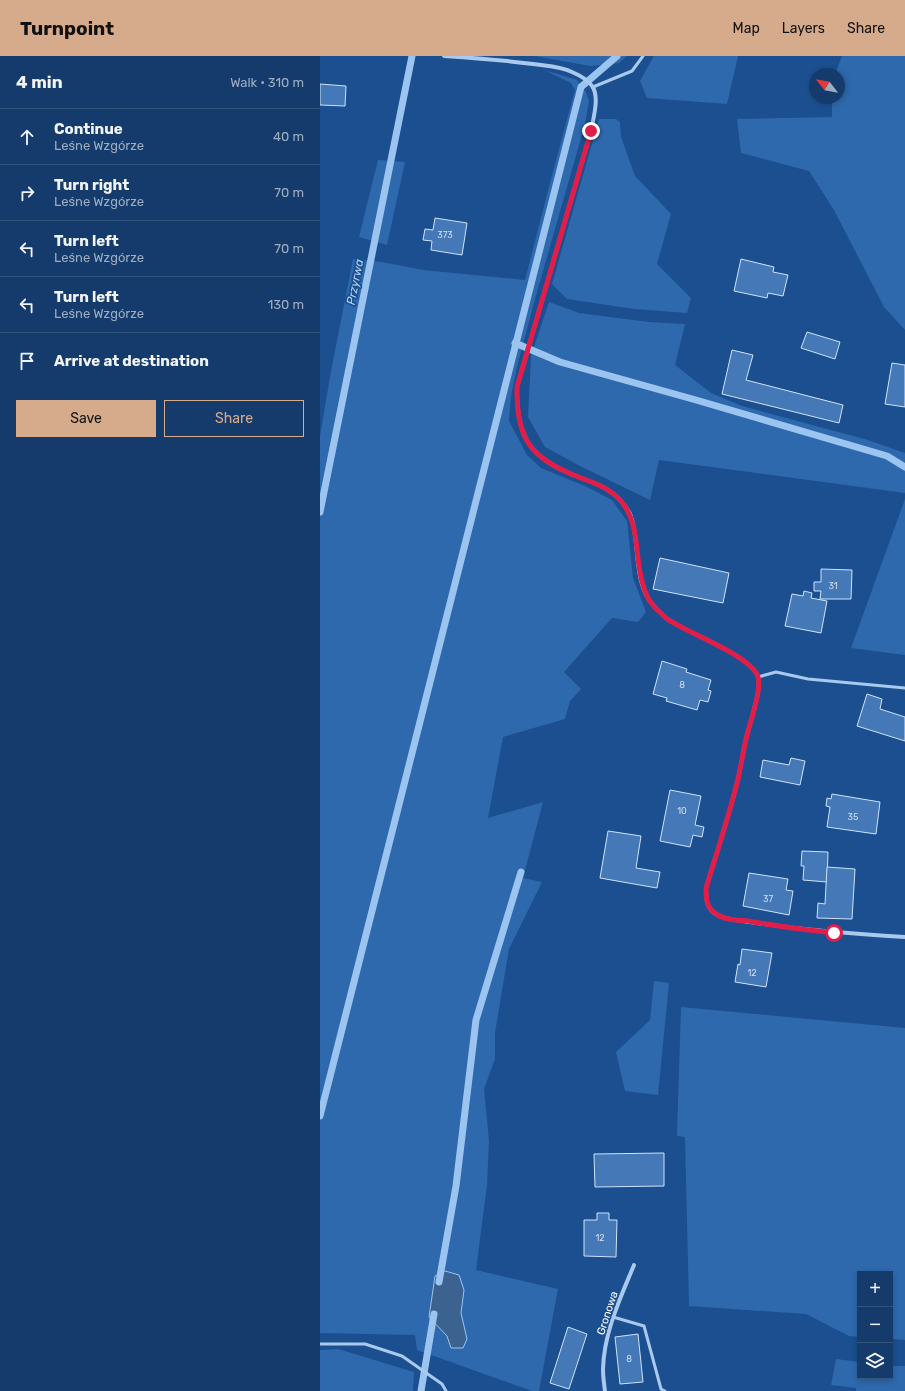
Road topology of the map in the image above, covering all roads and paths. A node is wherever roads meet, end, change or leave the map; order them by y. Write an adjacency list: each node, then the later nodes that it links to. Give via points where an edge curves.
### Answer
1 (444, 56): 3 (street, via 557,67 572,72)
2 (643, 56): 3 (lane, via 632,71)
3 (592, 87): 4 (street, via 595,112 591,131 517,387 519,422 524,438 547,462 605,488 620,500 630,513 639,574 652,604 667,618 741,659 752,668)
4 (758, 678): 5 (lane, via 776,672 808,679); 6 (street, via 758,692 738,778 706,888 710,908 715,914 725,918 788,928)
5 (905, 688)
6 (905, 937)
7 (634, 1265): 8 (street, Gronowa)
8 (613, 1317): 11 (street, Gronowa, via 603,1370); 12 (lane, via 644,1326 661,1389)
9 (320, 1344): 10 (lane, via 366,1344 402,1356 442,1384)
10 (446, 1391)
11 (605, 1391)
12 (665, 1391)

